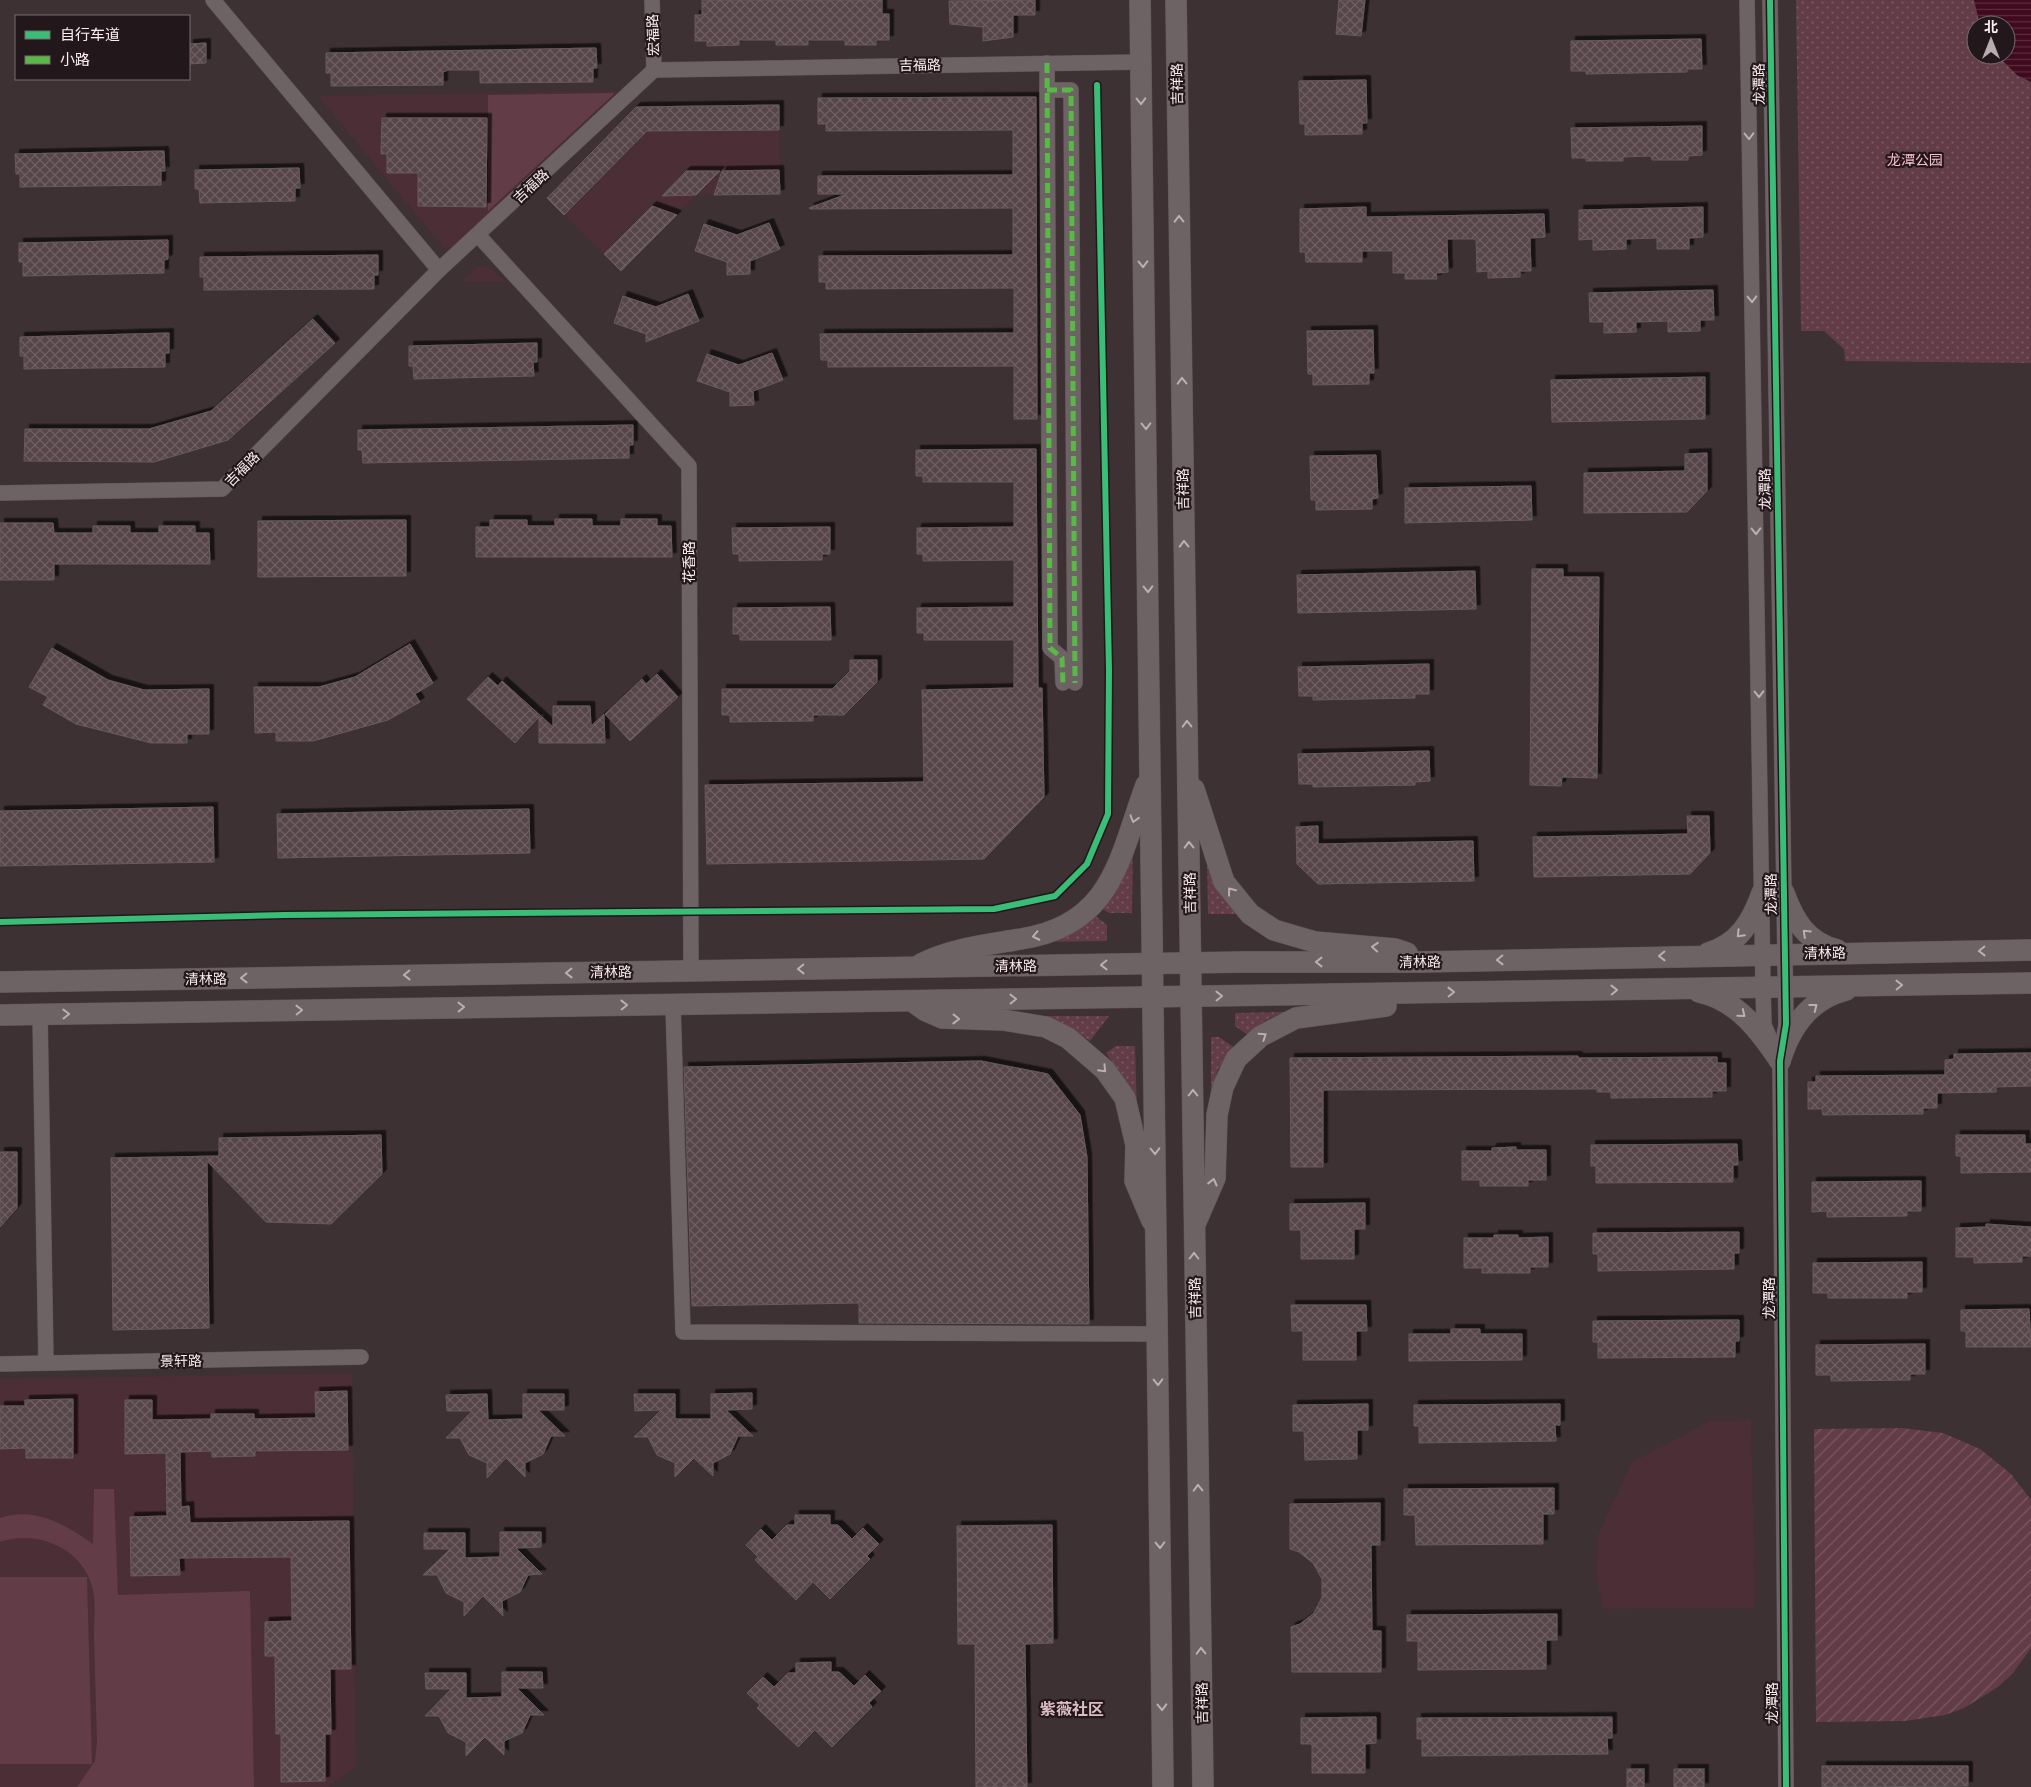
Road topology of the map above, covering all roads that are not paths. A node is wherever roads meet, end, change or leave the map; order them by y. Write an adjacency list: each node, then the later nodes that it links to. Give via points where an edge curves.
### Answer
1 (213, 0): 12 (street)
2 (652, 0): 9 (street, 宏福路)
3 (1140, 0): 7 (main road)
4 (1176, 0): 14 (main road, 吉祥路, one-way to 4)
5 (1747, 0): 16 (street, 龙潭路, one-way to 16)
6 (1770, 0): 17 (street, 龙潭路)
7 (1140, 62): 8 (street, 吉福路); 15 (main road, one-way to 15)
8 (1047, 63): 9 (street, 吉福路); 10 (street)
9 (654, 70): 11 (street, 吉福路)
10 (1047, 90): 10 (street, via 1050,648 1062,658 1069,683 1071,90)
11 (478, 235): 12 (street, 吉福路); 28 (street, 花香路, via 689,466)
12 (439, 270): 13 (street, 吉福路, via 222,489)
13 (0, 493)
14 (1188, 772): 23 (main road, one-way to 14, via 1395,949 1314,942 1274,930 1250,914 1224,882); 24 (main road, 吉祥路, one-way to 14)
15 (1151, 773): 25 (main road); 26 (main road, one-way to 26, via 1109,886 1074,920 1041,936 960,948)
16 (1762, 893): 20 (street, 龙潭路); 22 (main road, one-way to 22, via 1755,914 1734,940 1718,950)
17 (1784, 893): 19 (main road, one-way to 17, via 1811,939 1799,927); 21 (street, 龙潭路)
18 (2031, 950): 19 (main road, 清林路, one-way to 19)
19 (1847, 953): 21 (main road, 清林路)
20 (1763, 954): 21 (main road, 清林路); 22 (main road, 清林路); 32 (street, 龙潭路)
21 (1785, 954): 33 (street, 龙潭路)
22 (1699, 955): 23 (main road, 清林路, one-way to 23)
23 (1420, 962): 24 (main road, 清林路, one-way to 24)
24 (1192, 963): 25 (main road, 清林路); 36 (main road, 吉祥路)
25 (1153, 964): 26 (main road, 清林路, one-way to 26); 37 (main road)
26 (914, 968): 27 (main road, 清林路)
27 (850, 969): 28 (main road, 清林路, one-way to 28); 39 (main road, via 887,979 887,985 880,989 824,992)
28 (691, 971): 29 (main road, 清林路, one-way to 29)
29 (0, 982)
30 (2031, 983): 31 (main road, one-way to 30)
31 (1865, 986): 33 (main road); 43 (main road, one-way to 31, via 1787,1036 1802,1016 1818,1002 1839,992)
32 (1763, 987): 33 (main road); 34 (main road); 43 (street, 龙潭路, via 1764,1025)
33 (1785, 987): 43 (street, 龙潭路, via 1786,1024)
34 (1682, 989): 35 (main road, one-way to 34); 43 (main road, one-way to 43, via 1707,994 1730,1004 1748,1019)
35 (1420, 993): 36 (main road, one-way to 35); 44 (main road, one-way to 35, via 1215,1178 1217,1115 1223,1087 1236,1059 1261,1036 1296,1018 1402,1003)
36 (1192, 996): 37 (main road); 44 (main road, 吉祥路, one-way to 36)
37 (1153, 997): 38 (main road, one-way to 37); 45 (main road, one-way to 45)
38 (912, 1001): 39 (main road); 45 (main road, one-way to 45, via 926,1012 942,1018 1003,1020 1046,1027 1068,1038 1105,1070 1125,1098 1136,1145 1135,1181)
39 (796, 1002): 40 (main road)
40 (673, 1004): 41 (main road, one-way to 40); 46 (street, via 683,1332)
41 (40, 1014): 42 (main road); 48 (street)
42 (0, 1015)
43 (1780, 1061): 52 (street, 龙潭路)
44 (1194, 1226): 51 (main road, 吉祥路, one-way to 44)
45 (1156, 1230): 46 (main road)
46 (1157, 1334): 50 (main road, one-way to 50)
47 (361, 1358): 48 (street, 景轩路)
48 (46, 1363): 49 (street, 景轩路)
49 (0, 1364)
50 (1163, 1787)
51 (1204, 1787)
52 (1786, 1787)

